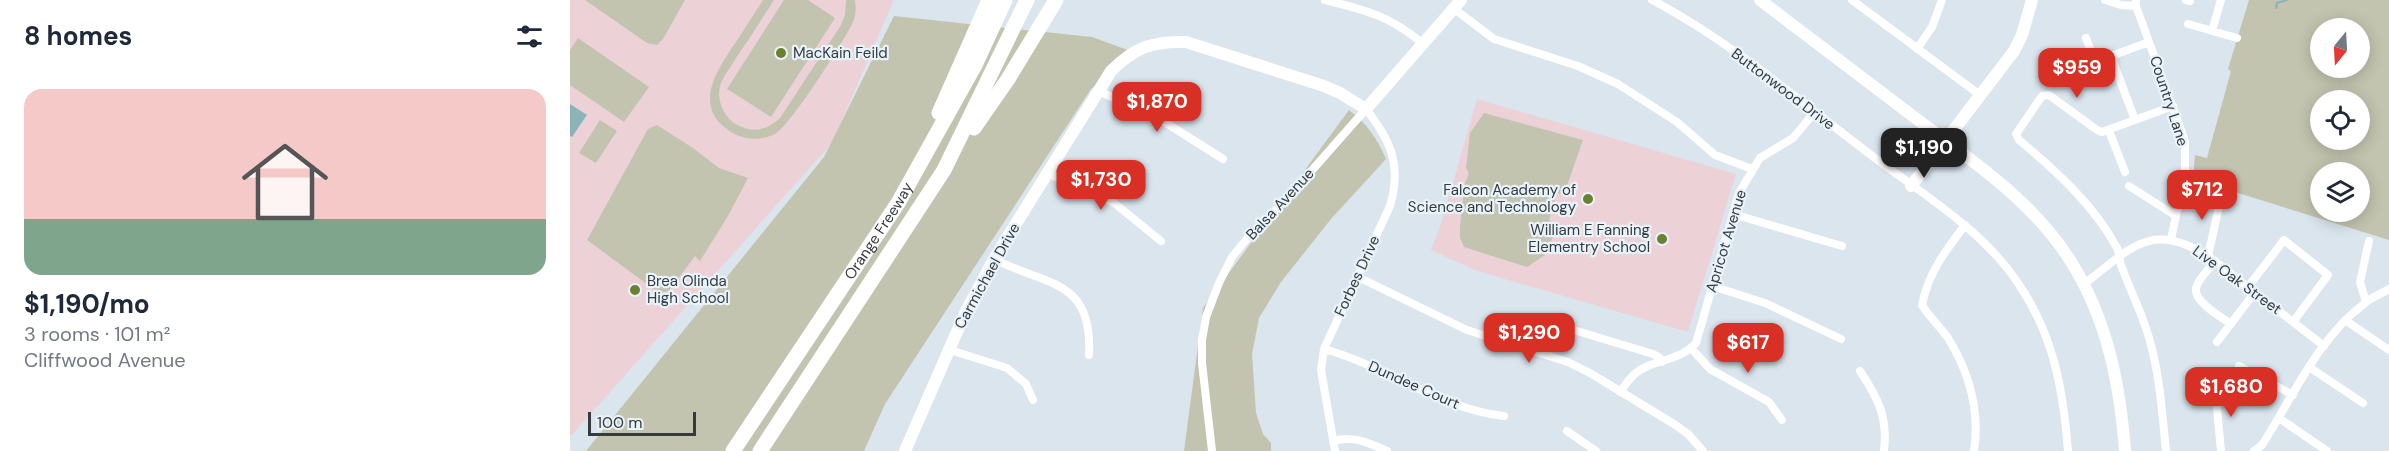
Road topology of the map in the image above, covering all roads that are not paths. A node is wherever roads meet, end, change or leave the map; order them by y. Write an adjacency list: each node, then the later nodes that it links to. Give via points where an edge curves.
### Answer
1 (989, 0): 40 (highway)
2 (1005, 0): 40 (highway, Orange Freeway, via 975,65)
3 (1027, 0): 34 (highway, Orange Freeway)
4 (1056, 0): 34 (highway, via 1008,79)
5 (1325, 0): 14 (street)
6 (1652, 0): 28 (street, Buttonwood Drive, via 1712,36)
7 (1760, 0): 31 (street)
8 (1852, 0): 22 (street)
9 (1942, 0): 22 (street, via 1932,27)
10 (2032, 0): 25 (street, via 2018,43)
11 (2105, 0): 13 (street, via 2121,5)
12 (2221, 0): 17 (street)
13 (2136, 3): 20 (street, Country Lane)
14 (1355, 4): 21 (street, via 1403,27)
15 (1457, 4): 21 (street, Balsa Avenue); 33 (street, via 1494,39 1578,66 1618,84 1677,122 1715,155)
16 (2188, 24): 17 (street)
17 (2212, 31): 19 (street)
18 (2086, 38): 23 (street, via 2096,62)
19 (2236, 38)
20 (2149, 42): 23 (street); 26 (street, Country Lane)
21 (1422, 44): 27 (street, Balsa Avenue)
22 (1917, 49): 25 (street)
23 (2111, 56): 29 (street)
24 (1098, 91): 27 (street, Carmichael Drive, via 1125,57 1155,43 1186,42 1324,86); 32 (street, via 1152,114); 36 (street, Carmichael Drive)
25 (1980, 95): 31 (street)
26 (2173, 106): 29 (street); 42 (street, Country Lane, via 2185,141 2186,158)
27 (1366, 109): 51 (street, Forbes Drive, via 1389,143 1395,175 1390,206); 87 (street, Balsa Avenue, via 1250,235 1232,257 1219,283 1202,340)
28 (1815, 112): 33 (street, Apricot Avenue, via 1793,138 1765,154); 37 (street, Buttonwood Drive)
29 (2135, 120): 30 (street)
30 (2109, 131): 35 (street); 48 (street, via 2097,130 2049,95 2043,96 2016,134 2085,204)
31 (1946, 141): 37 (street); 52 (street, via 2027,206)
32 (1223, 159)
33 (1752, 169): 41 (street, Apricot Avenue)
34 (944, 170): 85 (highway, Orange Freeway)
35 (2125, 172)
36 (1047, 173): 45 (street, via 1113,202); 50 (street, Carmichael Drive)
37 (1911, 186): 43 (street, Buttonwood Drive)
38 (2129, 186): 42 (street)
39 (2222, 193): 49 (street)
40 (898, 203): 84 (highway, Orange Freeway)
41 (1733, 214): 47 (street); 53 (street, Apricot Avenue)
42 (2176, 216): 44 (street, Country Lane)
43 (1965, 225): 92 (street, via 1929,277 1922,305 1946,336 1969,379 1977,424); 93 (street, Buttonwood Drive, via 2004,262 2046,333 2062,389)
44 (2171, 239): 48 (street, Live Oak Street, via 2153,238); 49 (street, Live Oak Street, via 2191,245)
45 (1161, 241)
46 (2370, 241): 56 (street, via 2360,282)
47 (1842, 246)
48 (2119, 256): 52 (street, Live Oak Street); 95 (street, via 2152,348)
49 (2211, 259): 54 (street, Live Oak Street); 59 (street, via 2195,292 2198,299)
50 (994, 260): 65 (street, Carmichael Drive); 68 (street, via 1053,282 1076,299 1086,316)
51 (1358, 278): 66 (street, Forbes Drive); 74 (street, via 1467,330 1568,362)
52 (2084, 284): 94 (street, via 2112,355)
53 (1712, 286): 61 (street, via 1765,303); 64 (street, Apricot Avenue)
54 (2252, 289): 58 (street, Live Oak Street); 58 (street, via 2284,240 2328,275); 59 (street)
55 (2389, 290): 56 (street)
56 (2366, 302): 57 (street)
57 (2345, 320): 63 (street); 67 (street)
58 (2293, 322): 63 (street, Live Oak Street)
59 (2231, 324): 62 (street)
60 (1577, 331): 69 (street, via 1653,354)
61 (1841, 339)
62 (2217, 342)
63 (2324, 346): 71 (street)
64 (1691, 348): 69 (street); 80 (street, via 1710,369 1769,402)
65 (947, 349): 76 (street, via 1007,368 1026,384); 86 (street, Carmichael Drive)
66 (1324, 349): 78 (street, Dundee Court, via 1482,414); 82 (street, Forbes Drive, via 1321,370)
67 (2389, 350)
68 (1089, 355)
69 (1662, 362): 74 (street, via 1640,370)
70 (2239, 366): 75 (street)
71 (2309, 367): 75 (street); 77 (street)
72 (1860, 371): 83 (street, via 1882,407)
73 (2215, 387): 96 (street)
74 (1620, 392): 91 (street, via 1688,434)
75 (2293, 395): 79 (street)
76 (1033, 400)
77 (2363, 403)
78 (1504, 416)
79 (2279, 418): 97 (street); 98 (street)
80 (1782, 420)
81 (1567, 431): 90 (street)
82 (1333, 441): 88 (street, Forbes Drive); 89 (street, via 1361,440)
83 (1888, 450)
84 (733, 451)
85 (760, 451)
86 (905, 451)
87 (1212, 451)
88 (1335, 451)
89 (1387, 451)
90 (1596, 451)
91 (1703, 451)
92 (1974, 451)
93 (2068, 451)
94 (2125, 451)
95 (2166, 451)
96 (2221, 451)
97 (2254, 451)
98 (2327, 451)

